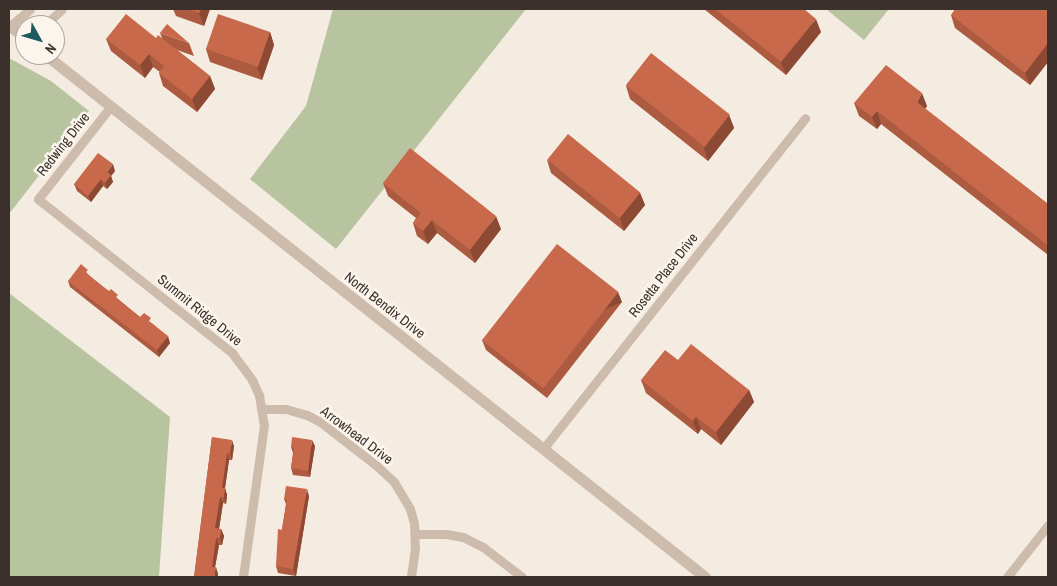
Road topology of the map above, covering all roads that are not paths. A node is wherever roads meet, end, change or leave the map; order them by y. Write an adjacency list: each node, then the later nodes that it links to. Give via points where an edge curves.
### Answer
1 (30, 9): 2 (street)
2 (9, 26)
3 (59, 65): 4 (street, North Bendix Drive)
4 (110, 106): 6 (street, Redwing Drive); 8 (street, North Bendix Drive)
5 (804, 118): 8 (street, Rosetta Place Drive)
6 (38, 199): 7 (street, Summit Ridge Drive, via 232,353 252,380)
7 (262, 409): 10 (street, Arrowhead Drive, via 286,409 307,415 378,466 403,495 410,508); 11 (street, Summit Ridge Drive, via 263,439)
8 (543, 449): 14 (street, North Bendix Drive)
9 (1048, 525): 15 (street)
10 (415, 534): 12 (street, Arrowhead Drive); 13 (street, via 464,537 483,547)
11 (243, 577)
12 (410, 577)
13 (522, 577)
14 (705, 577)
15 (1007, 577)

